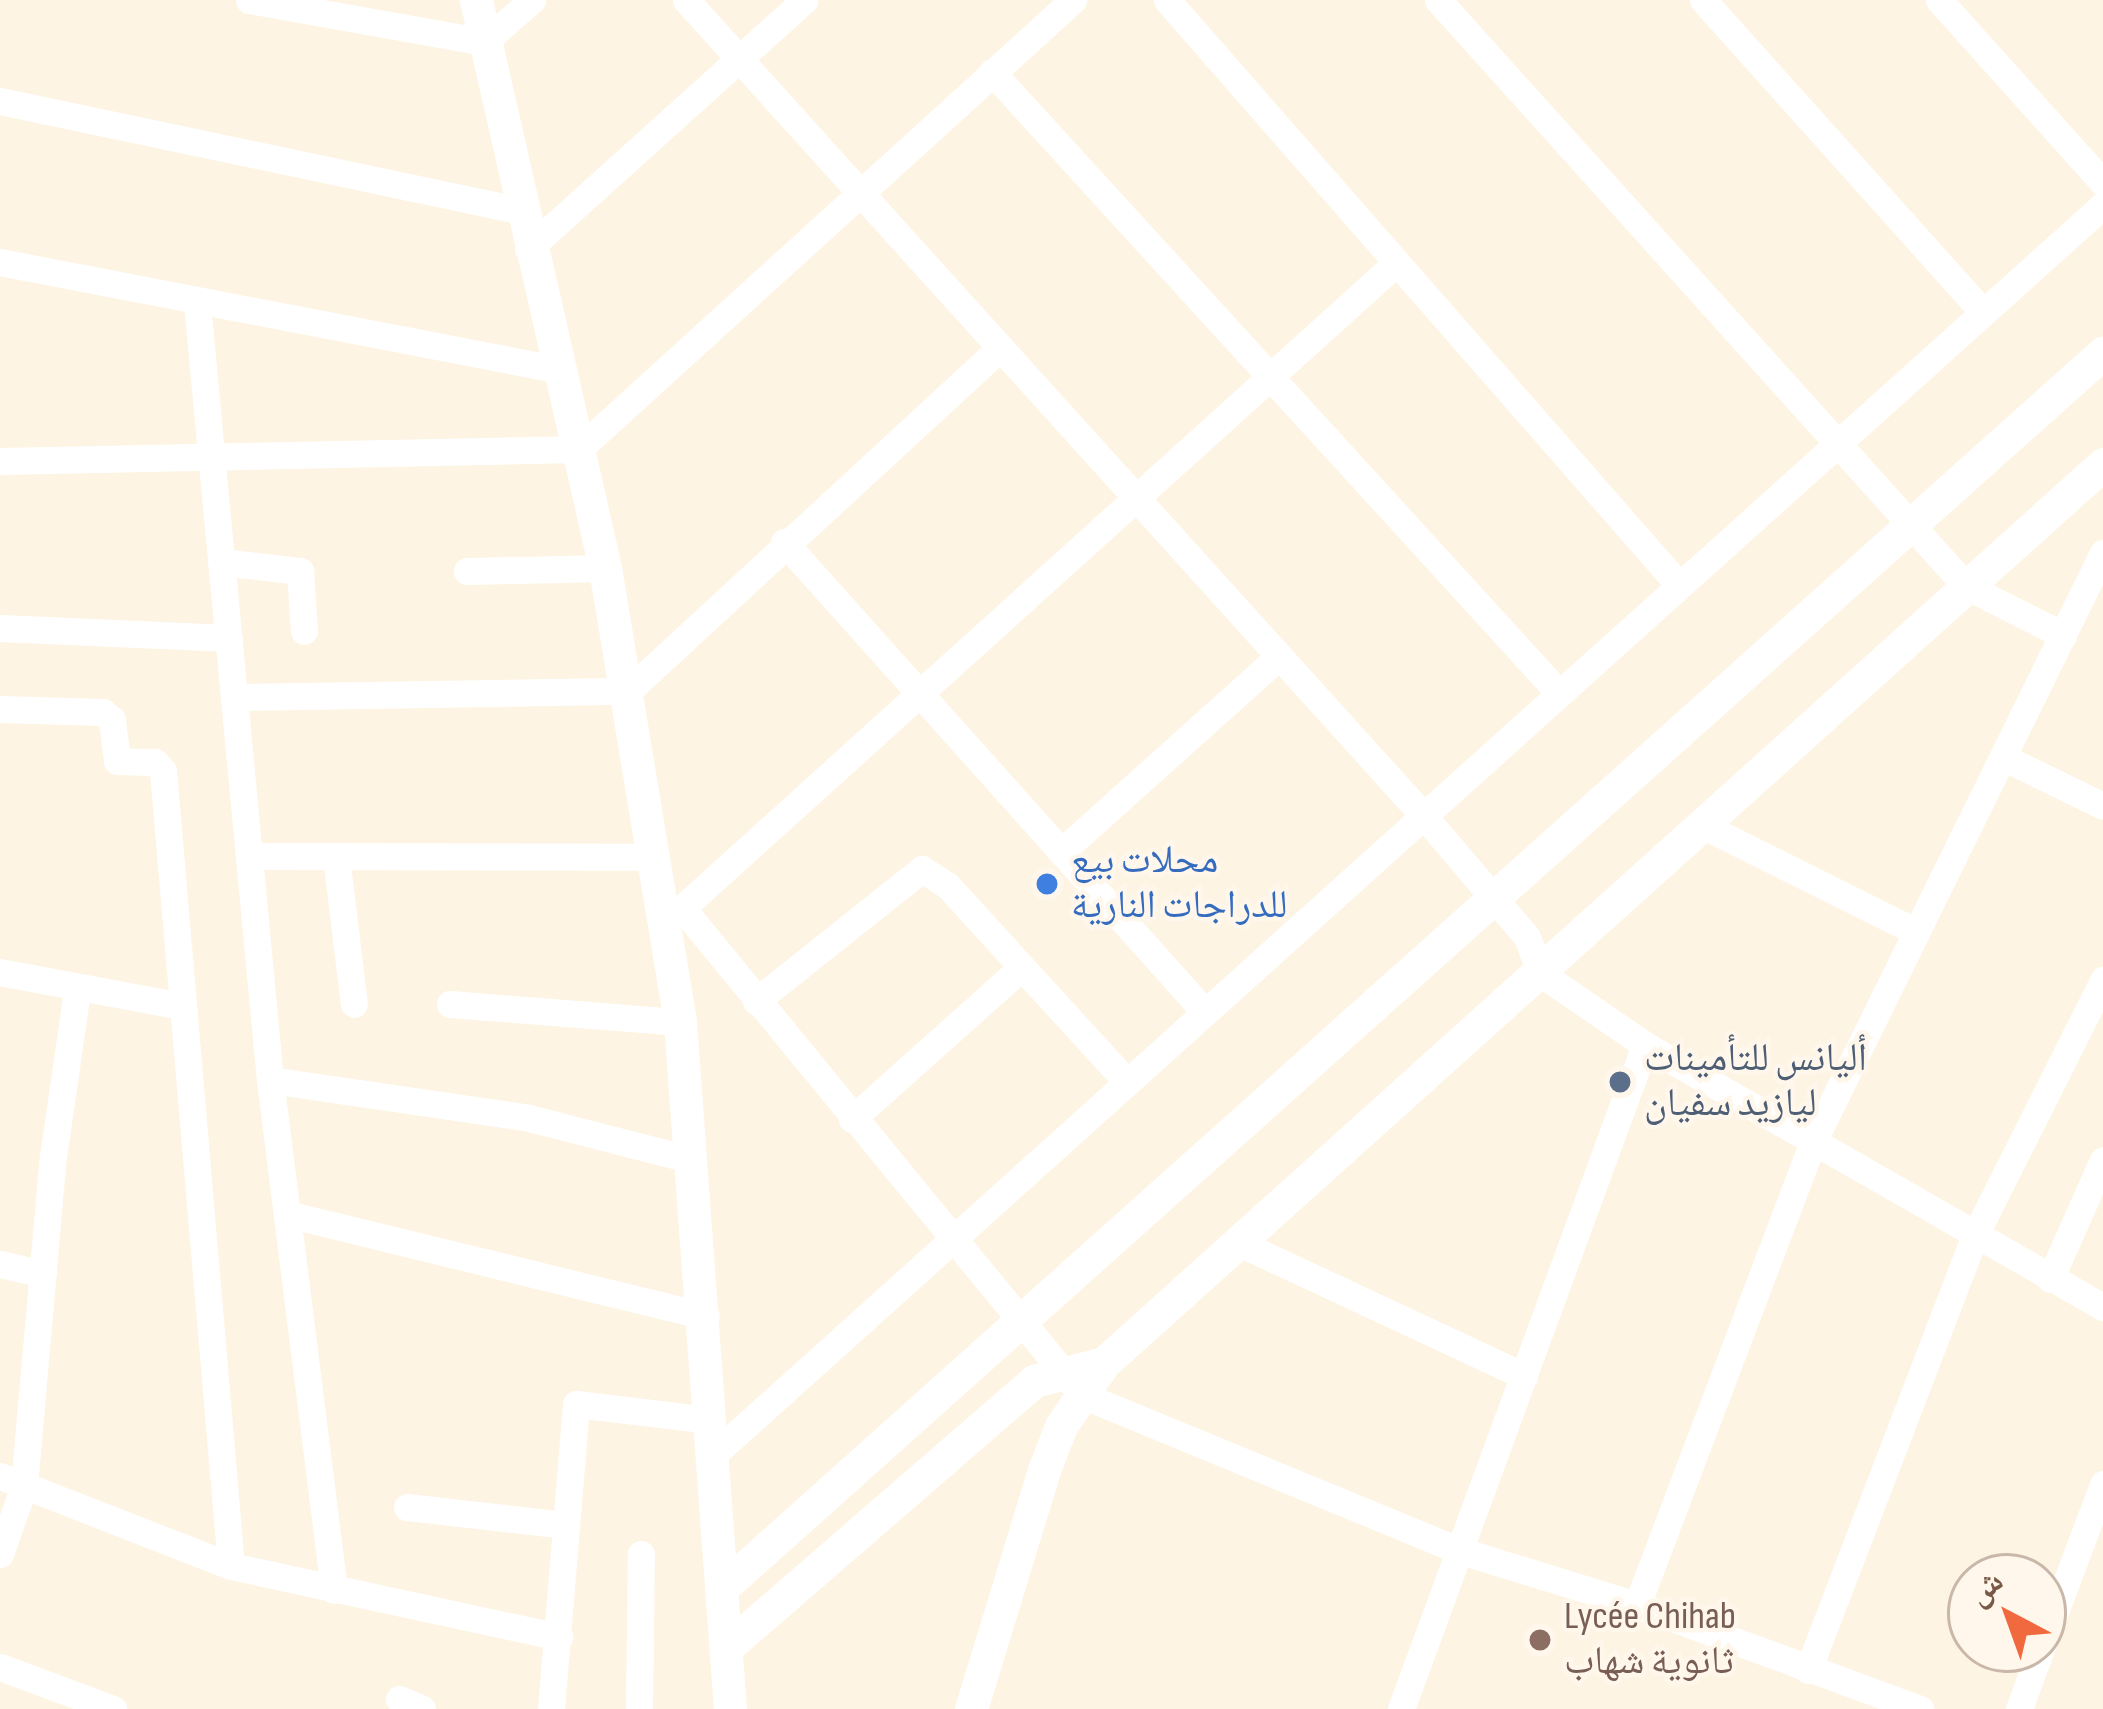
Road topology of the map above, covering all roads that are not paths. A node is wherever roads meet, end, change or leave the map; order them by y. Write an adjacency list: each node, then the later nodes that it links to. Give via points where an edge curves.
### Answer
1 (249, 0): 11 (street)
2 (476, 0): 11 (street)
3 (532, 0): 11 (street)
4 (686, 0): 12 (street)
5 (806, 0): 12 (street)
6 (1073, 0): 13 (street)
7 (1167, 0): 21 (street)
8 (1438, 0): 28 (street)
9 (1703, 0): 23 (street)
10 (1939, 0): 15 (street)
11 (484, 42): 18 (street)
12 (740, 59): 16 (street); 19 (street)
13 (992, 72): 16 (street); 27 (street)
14 (0, 101): 18 (street)
15 (2103, 182)
16 (861, 190): 24 (street); 29 (street)
17 (2103, 205): 23 (street)
18 (518, 210): 19 (street)
19 (528, 249): 26 (street)
20 (0, 262): 22 (street)
21 (1396, 262): 27 (street); 40 (street)
22 (197, 304): 26 (street); 30 (street)
23 (1984, 312): 28 (street)
24 (1000, 348): 33 (street); 35 (street)
25 (2103, 353): 34 (street)
26 (561, 370): 29 (street)
27 (1271, 377): 33 (street); 48 (street)
28 (1838, 442): 34 (street); 40 (street)
29 (579, 448): 30 (street); 38 (street)
30 (210, 453): 31 (street); 37 (street)
31 (0, 461)
32 (2103, 464): 41 (street)
33 (1134, 500): 46 (street); 49 (street)
34 (1913, 528): 41 (street); 60 (street)
35 (784, 542): 47 (street); 49 (street)
36 (2103, 553): 44 (street)
37 (221, 562): 43 (street, via 300,571); 45 (street)
38 (605, 568): 39 (street); 47 (street)
39 (467, 571)
40 (1678, 585): 48 (street)
41 (1966, 586): 44 (street); 55 (street)
42 (0, 628): 45 (street)
43 (304, 631)
44 (2063, 635): 52 (street)
45 (229, 638): 50 (street)
46 (1275, 660): 54 (street); 56 (street)
47 (628, 691): 50 (street); 59 (street)
48 (1559, 693): 54 (street)
49 (920, 694): 56 (street); 61 (street)
50 (236, 697): 57 (street)
51 (0, 709): 71 (street, via 103,712 112,720 117,761 160,764)
52 (2003, 757): 53 (street); 62 (street)
53 (2103, 806)
54 (1423, 815): 60 (street); 72 (street)
55 (1700, 824): 62 (street); 65 (street)
56 (1061, 852): 72 (street)
57 (249, 856): 58 (street); 75 (street)
58 (336, 856): 59 (street); 69 (street)
59 (655, 857): 61 (street)
60 (1494, 901): 65 (street, via 1527,937); 90 (street)
61 (674, 916): 68 (street); 73 (street)
62 (1917, 932): 78 (street)
63 (1022, 967): 68 (street, via 948,886 922,869); 76 (street); 77 (street)
64 (0, 972): 67 (street)
65 (1540, 973): 74 (street); 84 (street)
66 (2103, 980): 82 (street)
67 (77, 991): 71 (street); 86 (street)
68 (755, 1001): 77 (street)
69 (354, 1004)
70 (450, 1004): 73 (street)
71 (182, 1006): 103 (street)
72 (1204, 1011): 76 (street)
73 (680, 1022): 79 (street)
74 (1645, 1045): 78 (street); 93 (street)
75 (270, 1080): 79 (street, via 525,1118); 81 (street)
76 (1126, 1081): 83 (street)
77 (852, 1118): 83 (street)
78 (1812, 1144): 82 (street); 107 (street)
79 (693, 1160): 89 (street)
80 (2103, 1160): 87 (street)
81 (287, 1214): 89 (street); 106 (street)
82 (1974, 1237): 87 (street); 111 (street)
83 (950, 1239): 90 (street); 95 (street)
84 (1237, 1242): 91 (street); 93 (street)
85 (0, 1264): 86 (street)
86 (43, 1274): 96 (street)
87 (2050, 1279): 88 (street)
88 (2103, 1307)
89 (706, 1316): 95 (street)
90 (1022, 1326): 92 (street); 105 (street)
91 (1104, 1363): 92 (street); 94 (street)
92 (1057, 1369): 94 (street); 109 (street, via 1025,1388)
93 (1523, 1376): 100 (street)
94 (1082, 1395): 100 (street); 117 (street, via 1044,1470)
95 (713, 1437): 99 (street, via 576,1404); 105 (street)
96 (12, 1481): 101 (street); 103 (street)
97 (2103, 1484): 104 (street)
98 (406, 1507): 99 (street)
99 (564, 1526): 108 (street)
100 (1461, 1551): 107 (street); 118 (street)
101 (0, 1554)
102 (641, 1554): 115 (street)
103 (230, 1566): 106 (street)
104 (2067, 1580)
105 (722, 1588): 109 (street)
106 (334, 1591): 108 (street)
107 (1636, 1605): 111 (street)
108 (559, 1637): 114 (street)
109 (726, 1648): 116 (street)
110 (0, 1667): 113 (street)
111 (1808, 1670): 119 (street)
112 (2032, 1673): 120 (street)
113 (113, 1709)
114 (551, 1709)
115 (640, 1709)
116 (730, 1709)
117 (971, 1709)
118 (1401, 1709)
119 (1920, 1709)
120 (2018, 1709)

